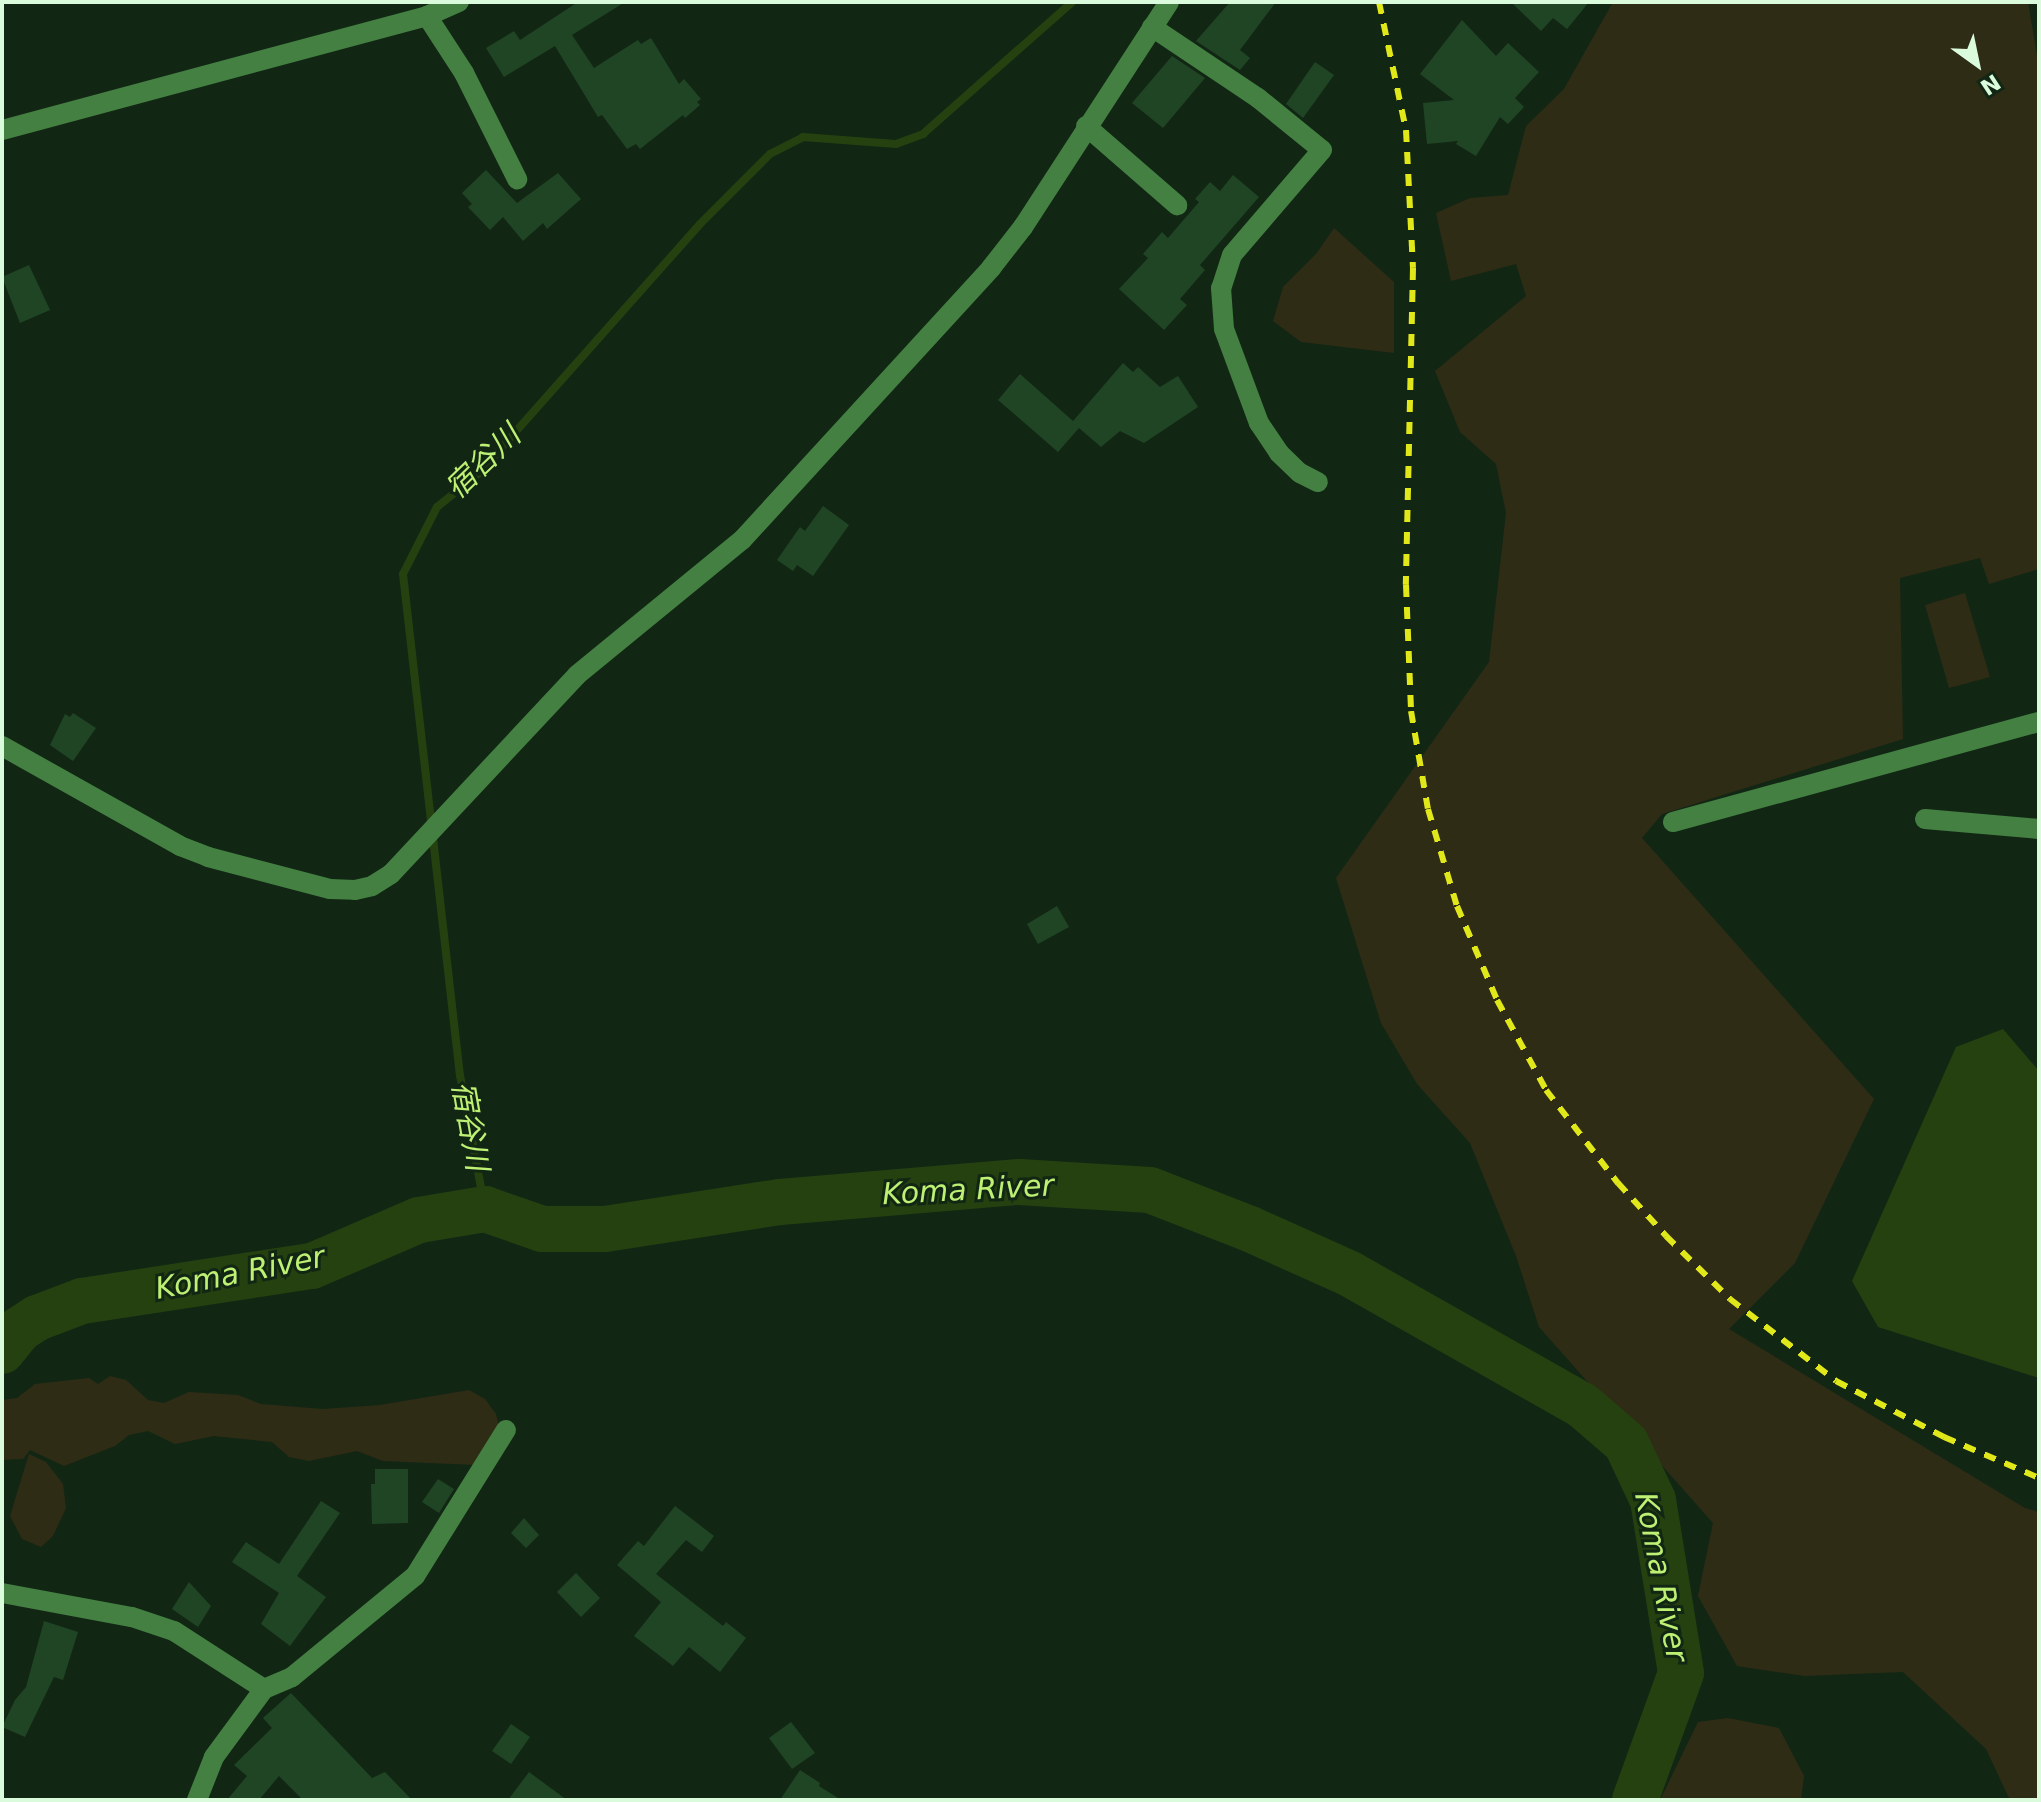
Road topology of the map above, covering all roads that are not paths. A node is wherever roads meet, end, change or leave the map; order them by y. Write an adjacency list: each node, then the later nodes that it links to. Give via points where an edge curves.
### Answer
1 (459, 2): 3 (street)
2 (1169, 2): 4 (street)
3 (427, 16): 6 (street); 7 (street, via 464,73)
4 (1152, 27): 5 (street); 9 (street, via 1258,98 1322,150 1232,255 1221,288 1224,329 1259,423 1279,453)
5 (1086, 126): 8 (street); 11 (street, via 991,268 742,540 577,675 419,846 372,886 330,889 294,882 180,846)
6 (2, 130)
7 (517, 179)
8 (1177, 205)
9 (1318, 482)
10 (2039, 722): 13 (street)
11 (2, 746)
12 (1925, 819): 14 (street)
13 (1673, 822)
14 (2039, 829)
15 (506, 1430): 17 (street, via 415,1576 292,1677)
16 (2, 1593): 17 (street, via 132,1617 174,1631)
17 (264, 1689): 18 (street, via 214,1757)
18 (197, 1800)

